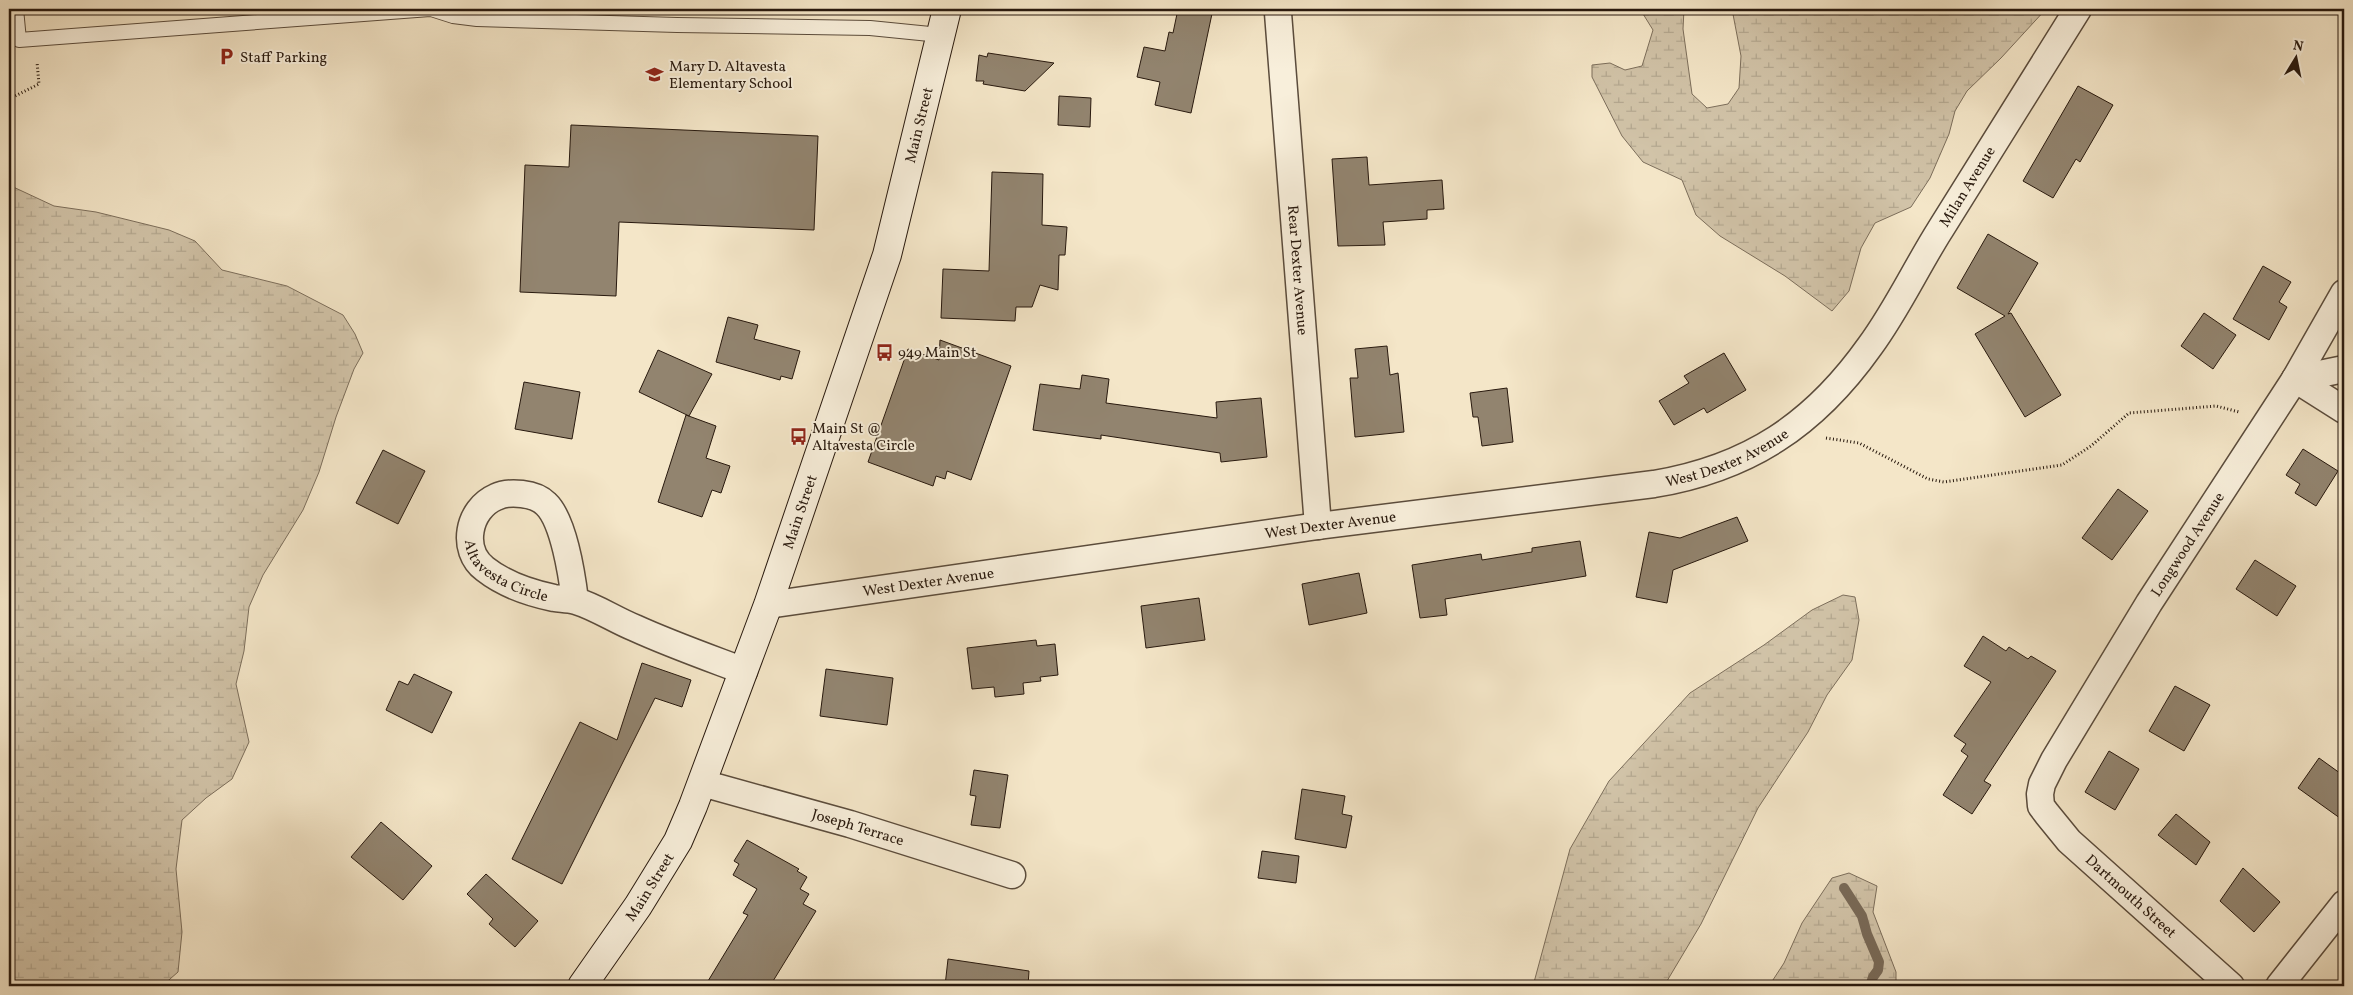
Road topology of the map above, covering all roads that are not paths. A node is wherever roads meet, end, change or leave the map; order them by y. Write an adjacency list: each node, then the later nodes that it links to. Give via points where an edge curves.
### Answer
1 (16, 9): 2 (lane, via 19,40)
2 (430, 9): 6 (lane, via 477,19 870,28)
3 (947, 9): 6 (main road, Main Street)
4 (2078, 9): 8 (street, Milan Avenue, via 1917,266 1888,320)
5 (1278, 13): 12 (street, Rear Dexter Avenue)
6 (940, 35): 14 (main road, Main Street, via 887,255)
7 (2344, 293): 10 (street, Longwood Avenue)
8 (1856, 364): 12 (street, West Dexter Avenue, via 1812,413 1751,455 1674,481)
9 (2344, 369): 10 (street)
10 (2295, 379): 11 (street); 17 (street, Longwood Avenue, via 2149,603 2054,760 2042,784)
11 (2344, 410)
12 (1318, 526): 14 (street, West Dexter Avenue)
13 (575, 600): 13 (street, Altavesta Circle, via 531,592 502,579 477,562 471,548 470,530 476,514 487,502 512,493 529,495 546,504 555,516 561,534); 15 (street, Altavesta Circle)
14 (768, 605): 15 (main road, Main Street)
15 (744, 672): 16 (main road, Main Street)
16 (702, 782): 18 (street, Joseph Terrace, via 850,824); 20 (main road, Main Street, via 684,829 656,879)
17 (2040, 800): 21 (street, Dartmouth Street, via 2041,806 2069,841)
18 (1012, 876)
19 (2344, 904): 22 (street)
20 (582, 986)
21 (2231, 986)
22 (2279, 986)

